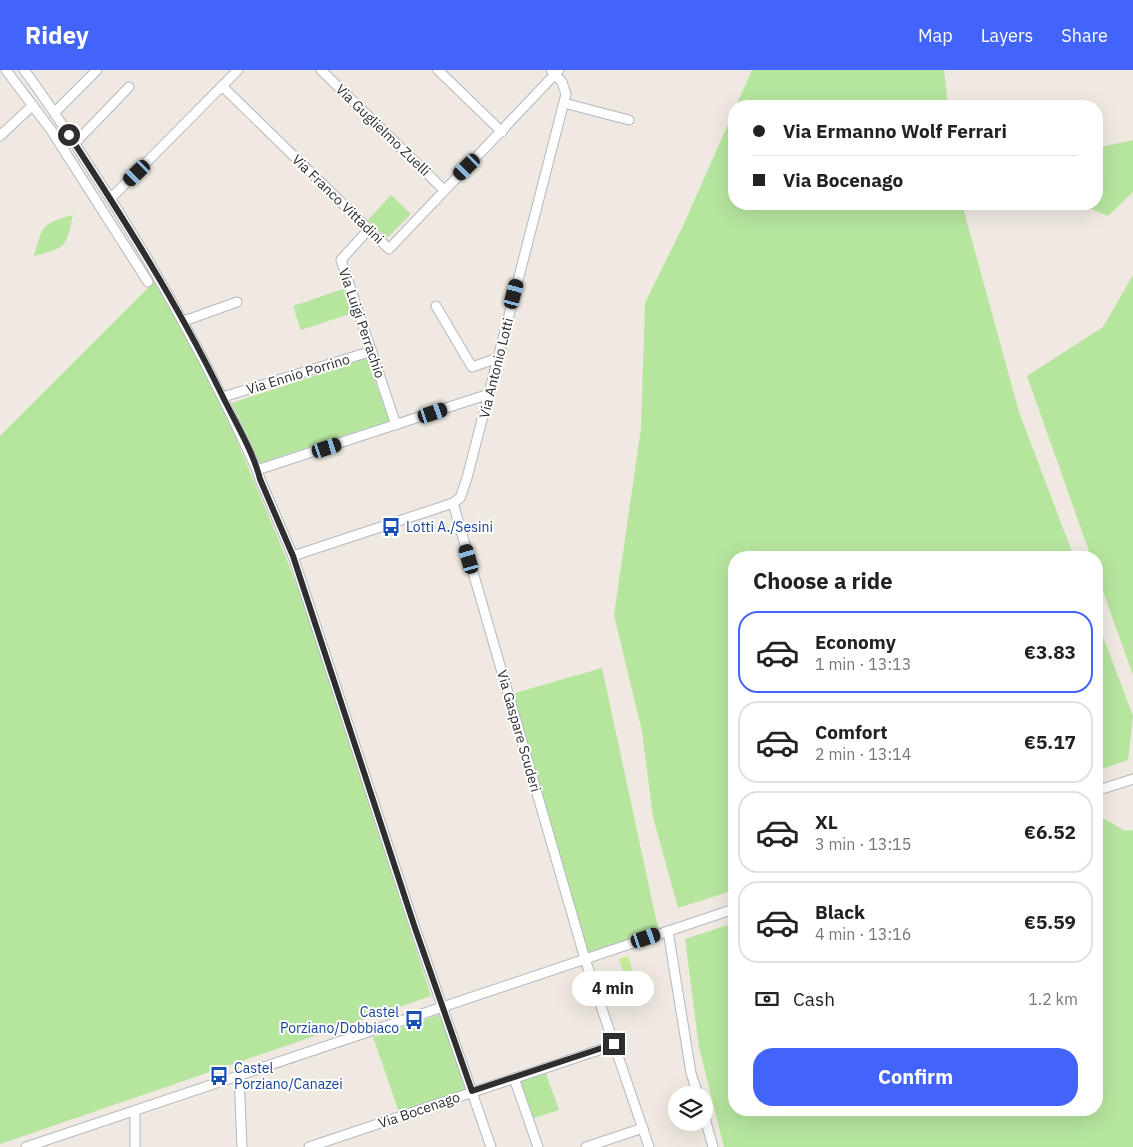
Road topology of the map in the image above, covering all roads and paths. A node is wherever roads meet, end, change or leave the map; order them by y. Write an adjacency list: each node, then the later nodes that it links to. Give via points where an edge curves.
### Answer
1 (6, 70): 11 (street)
2 (24, 70): 12 (street)
3 (97, 70): 12 (street)
4 (237, 70): 8 (street)
5 (321, 70): 17 (street, Via Guglielmo Zuelli)
6 (438, 70): 14 (street)
7 (555, 72): 10 (street, Via Antonio Lotti, via 565,88); 14 (street, Via Franco Vittadini)
8 (222, 86): 18 (street); 19 (street, Via Franco Vittadini)
9 (129, 87): 16 (street)
10 (564, 103): 13 (street); 25 (street, Via Antonio Lotti)
11 (33, 105): 15 (street); 20 (street)
12 (55, 112): 16 (street)
13 (629, 120)
14 (502, 132): 17 (street, Via Franco Vittadini)
15 (0, 136)
16 (75, 143): 18 (street)
17 (444, 190): 19 (street, Via Franco Vittadini, via 389,249)
18 (111, 198): 23 (street)
19 (369, 229): 24 (street, Via Luigi Perrachio, via 341,260)
20 (148, 282)
21 (236, 302): 23 (street)
22 (436, 306): 25 (street, via 472,366)
23 (184, 321): 27 (street)
24 (372, 351): 27 (street, Via Ennio Porrino); 28 (street, Via Luigi Perrachio)
25 (498, 358): 26 (street, Via Antonio Lotti)
26 (489, 394): 28 (street); 30 (street, Via Antonio Lotti, via 467,478 460,498)
27 (223, 397): 29 (street)
28 (396, 425): 29 (street)
29 (258, 470): 31 (street)
30 (453, 504): 31 (street); 36 (street, Via Gaspare Scuderi)
31 (293, 556): 37 (street)
32 (1133, 779): 33 (street)
33 (1103, 789)
34 (728, 911): 35 (street)
35 (668, 931): 36 (street); 41 (street)
36 (585, 959): 37 (street); 38 (street, Via Gaspare Scuderi)
37 (442, 1006): 39 (street); 42 (street)
38 (614, 1044): 40 (street, Via Bocenago); 44 (street, Via Gaspare Scuderi)
39 (239, 1074): 43 (street); 48 (street)
40 (514, 1078): 42 (street, Via Bocenago); 51 (street)
41 (695, 1086)
42 (472, 1091): 49 (street, Via Bocenago); 50 (street)
43 (135, 1111): 46 (street); 47 (street)
44 (643, 1128): 52 (street); 53 (street, Via Gaspare Scuderi)
45 (708, 1131): 54 (street)
46 (26, 1147)
47 (134, 1147)
48 (242, 1147)
49 (309, 1147)
50 (490, 1147)
51 (538, 1147)
52 (586, 1147)
53 (649, 1147)
54 (713, 1147)

